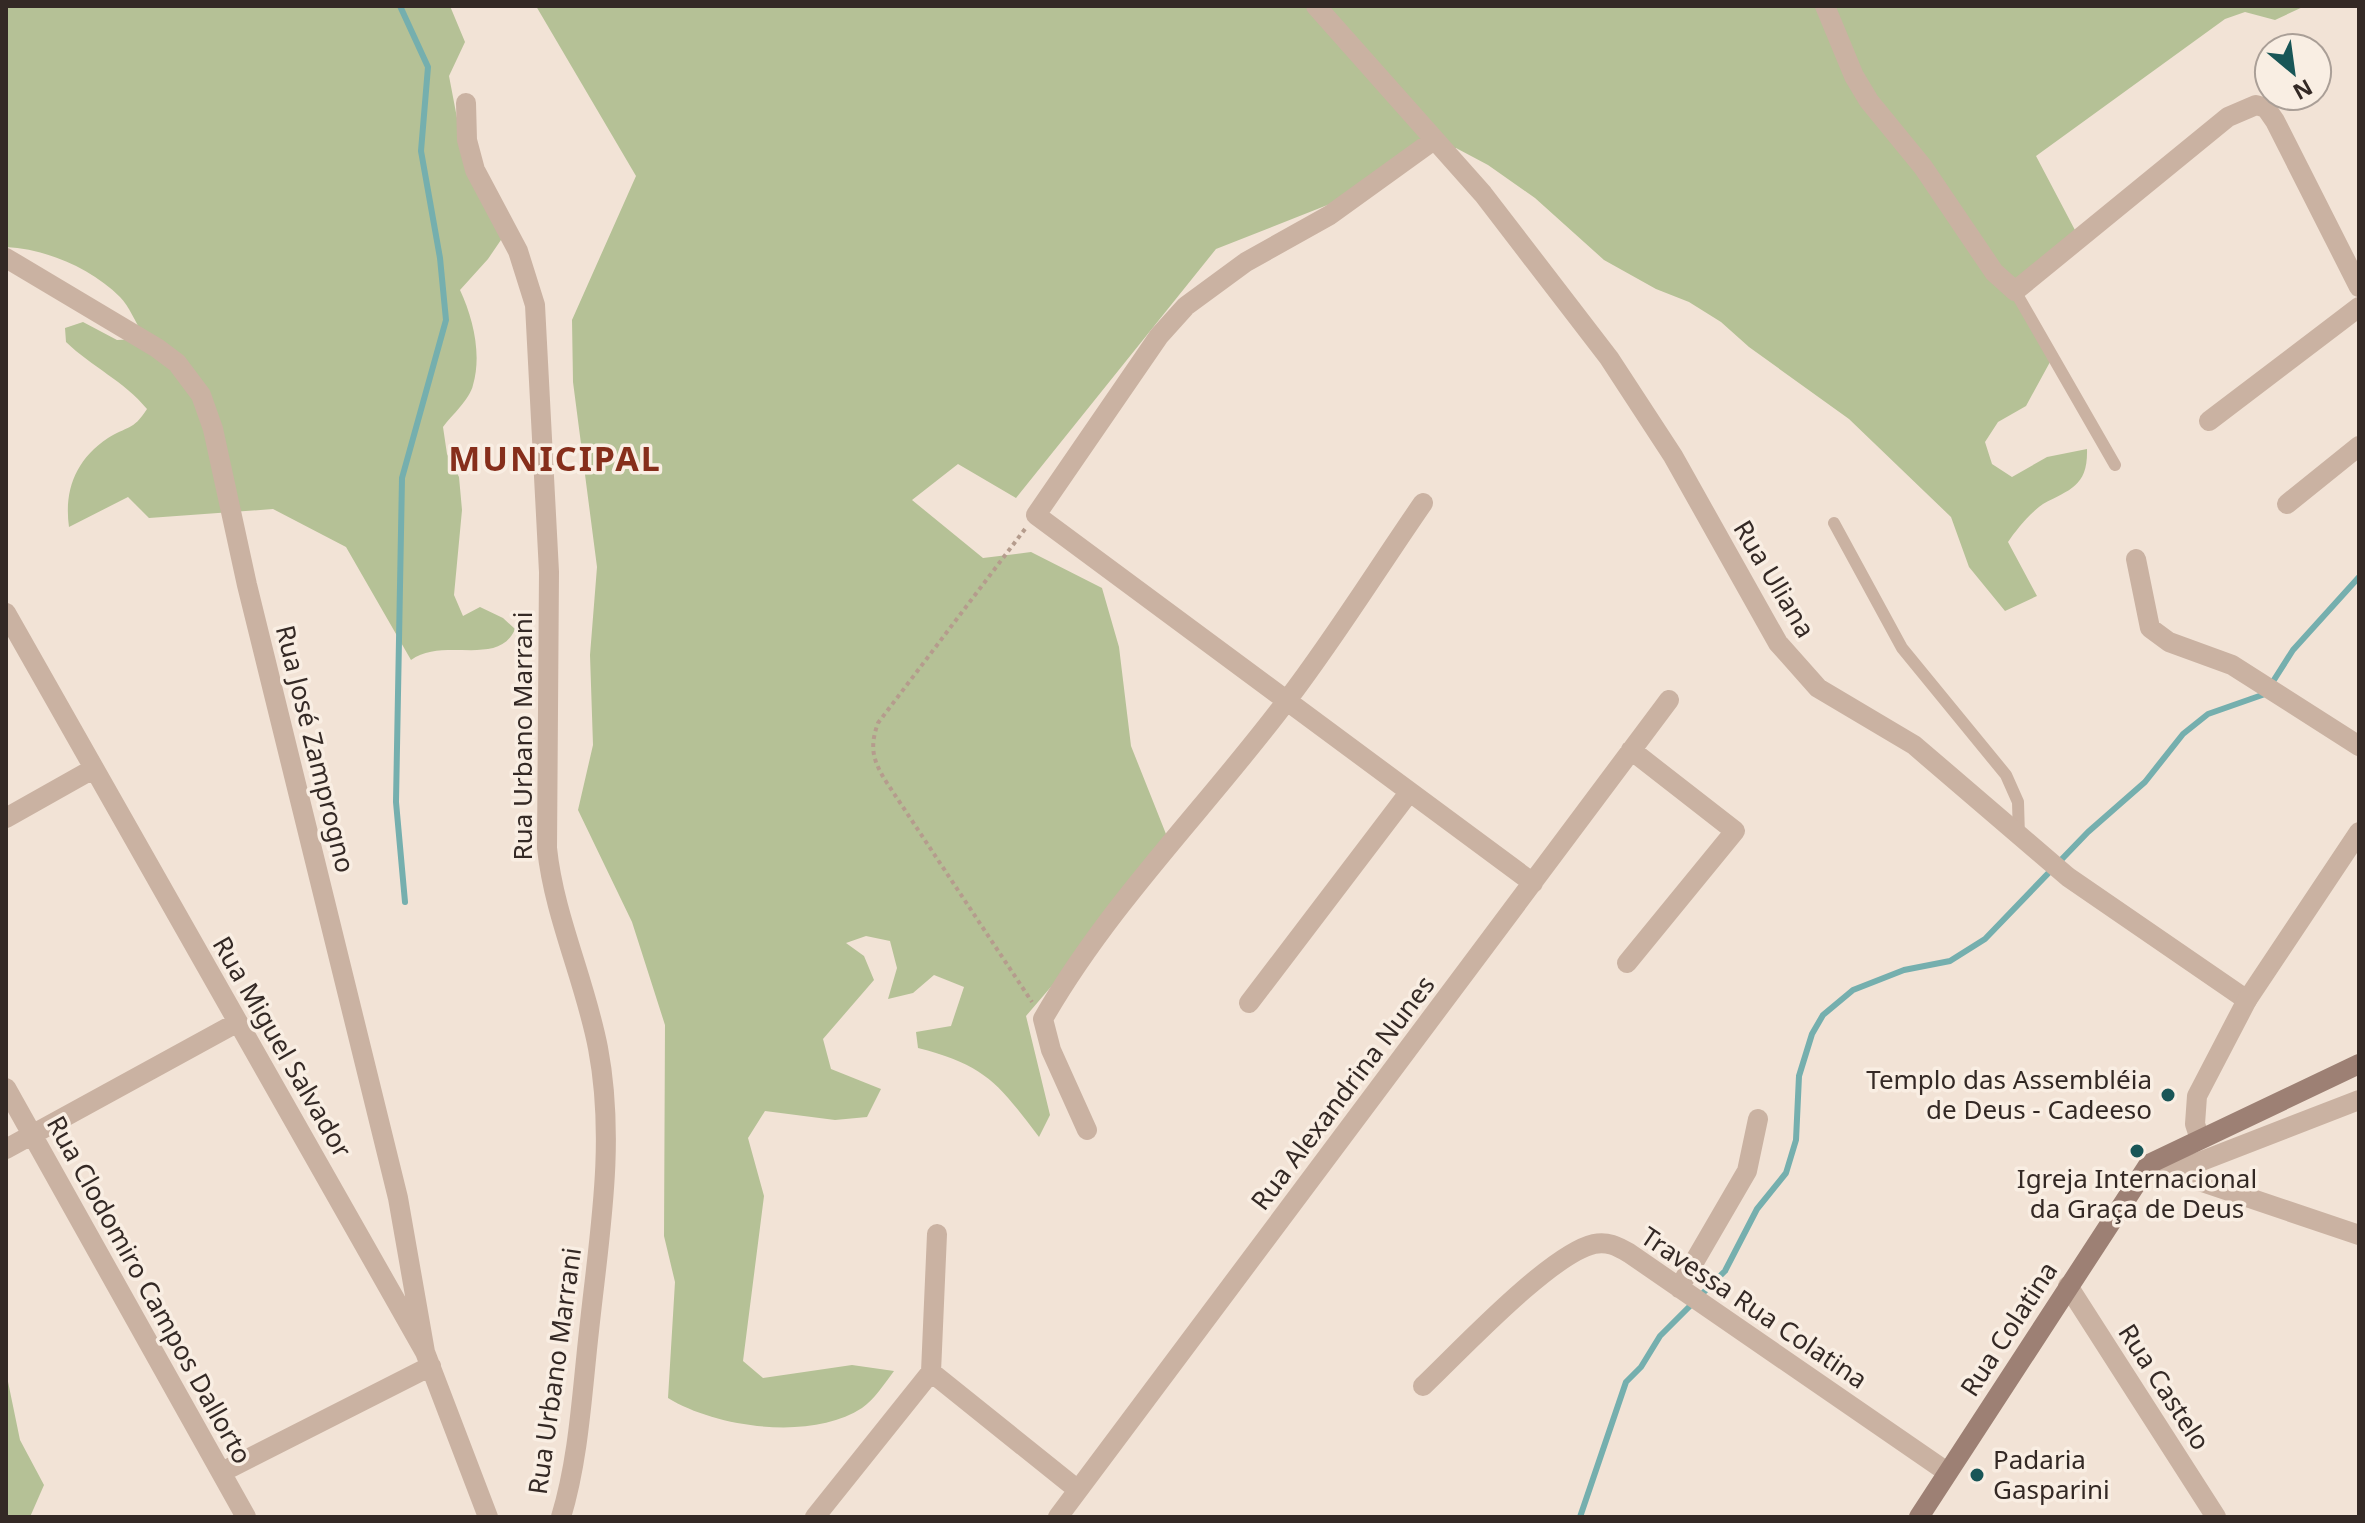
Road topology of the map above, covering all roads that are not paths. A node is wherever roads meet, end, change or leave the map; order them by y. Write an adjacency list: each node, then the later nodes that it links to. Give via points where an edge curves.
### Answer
1 (1316, 6): 4 (street, Rua Uliana)
2 (1825, 6): 7 (street, via 1869,101 1923,167 1994,272)
3 (466, 103): 53 (street, Rua Urbano Marrani, via 475,170 518,251 535,305 549,572 547,848 553,888 598,1046 607,1106 606,1188 578,1428)
4 (1434, 140): 17 (street, via 1330,215 1246,262 1186,306 1159,336 1036,515); 25 (street, Rua Uliana, via 1483,194 1609,358 1673,456 1778,643 1797,666 1818,688 1914,745)
5 (6, 258): 45 (street, Rua José Zamprogno, via 157,348 177,363 201,395 391,1168)
6 (2359, 287): 7 (street, via 2270,114 2256,105 2228,117)
7 (2015, 291): 11 (lane)
8 (2359, 307): 9 (street)
9 (2209, 421)
10 (2359, 446): 13 (street)
11 (2115, 465)
12 (1423, 503): 17 (street)
13 (2287, 504)
14 (1834, 523): 25 (lane, via 1902,648 2006,775 2018,802)
15 (2136, 559): 19 (street, via 2150,628 2169,642 2232,665)
16 (6, 613): 21 (street, Rua Miguel Salvador)
17 (1288, 699): 22 (street); 35 (street, via 1143,877 1043,1019 1048,1043)
18 (1669, 700): 20 (street, Rua Alexandrina Nunes)
19 (2359, 746)
20 (1631, 750): 26 (street, Rua Alexandrina Nunes); 27 (street, via 1735,831)
21 (93, 769): 23 (street); 30 (street, Rua Miguel Salvador)
22 (1408, 794): 26 (street); 29 (street)
23 (6, 818)
24 (2359, 832): 28 (street)
25 (2019, 837): 28 (street, Rua Uliana, via 2068,877)
26 (1533, 883): 50 (street, Rua Alexandrina Nunes)
27 (1627, 963)
28 (2247, 1000): 37 (street, via 2197,1096)
29 (1249, 1003)
30 (238, 1022): 36 (street); 45 (street, Rua Miguel Salvador)
31 (2359, 1064): 37 (main road)
32 (6, 1088): 36 (street, Rua Clodomiro Campos Dallorto)
33 (2359, 1100): 40 (street)
34 (1758, 1119): 44 (street, via 1747,1171)
35 (1087, 1130)
36 (32, 1134): 38 (street); 48 (street, Rua Clodomiro Campos Dallorto)
37 (2200, 1139): 39 (main road)
38 (6, 1149)
39 (2149, 1164): 40 (street); 43 (main road, Rua Colatina)
40 (2176, 1171): 42 (street)
41 (937, 1234): 46 (street)
42 (2359, 1235)
43 (2068, 1286): 49 (main road, Rua Colatina); 57 (street, Rua Castelo)
44 (1691, 1296): 47 (street, Travessa Rua Colatina, via 1617,1246 1591,1245 1555,1263); 49 (street, Travessa Rua Colatina)
45 (428, 1359): 48 (street); 52 (street, Rua Miguel Salvador)
46 (931, 1372): 50 (street); 54 (street)
47 (1423, 1386)
48 (222, 1472): 51 (street, Rua Clodomiro Campos Dallorto)
49 (1947, 1472): 56 (main road, Rua Colatina)
50 (1078, 1490): 55 (street, Rua Alexandrina Nunes)
51 (246, 1517)
52 (488, 1517)
53 (561, 1517)
54 (815, 1517)
55 (1058, 1517)
56 (1919, 1517)
57 (2216, 1517)

